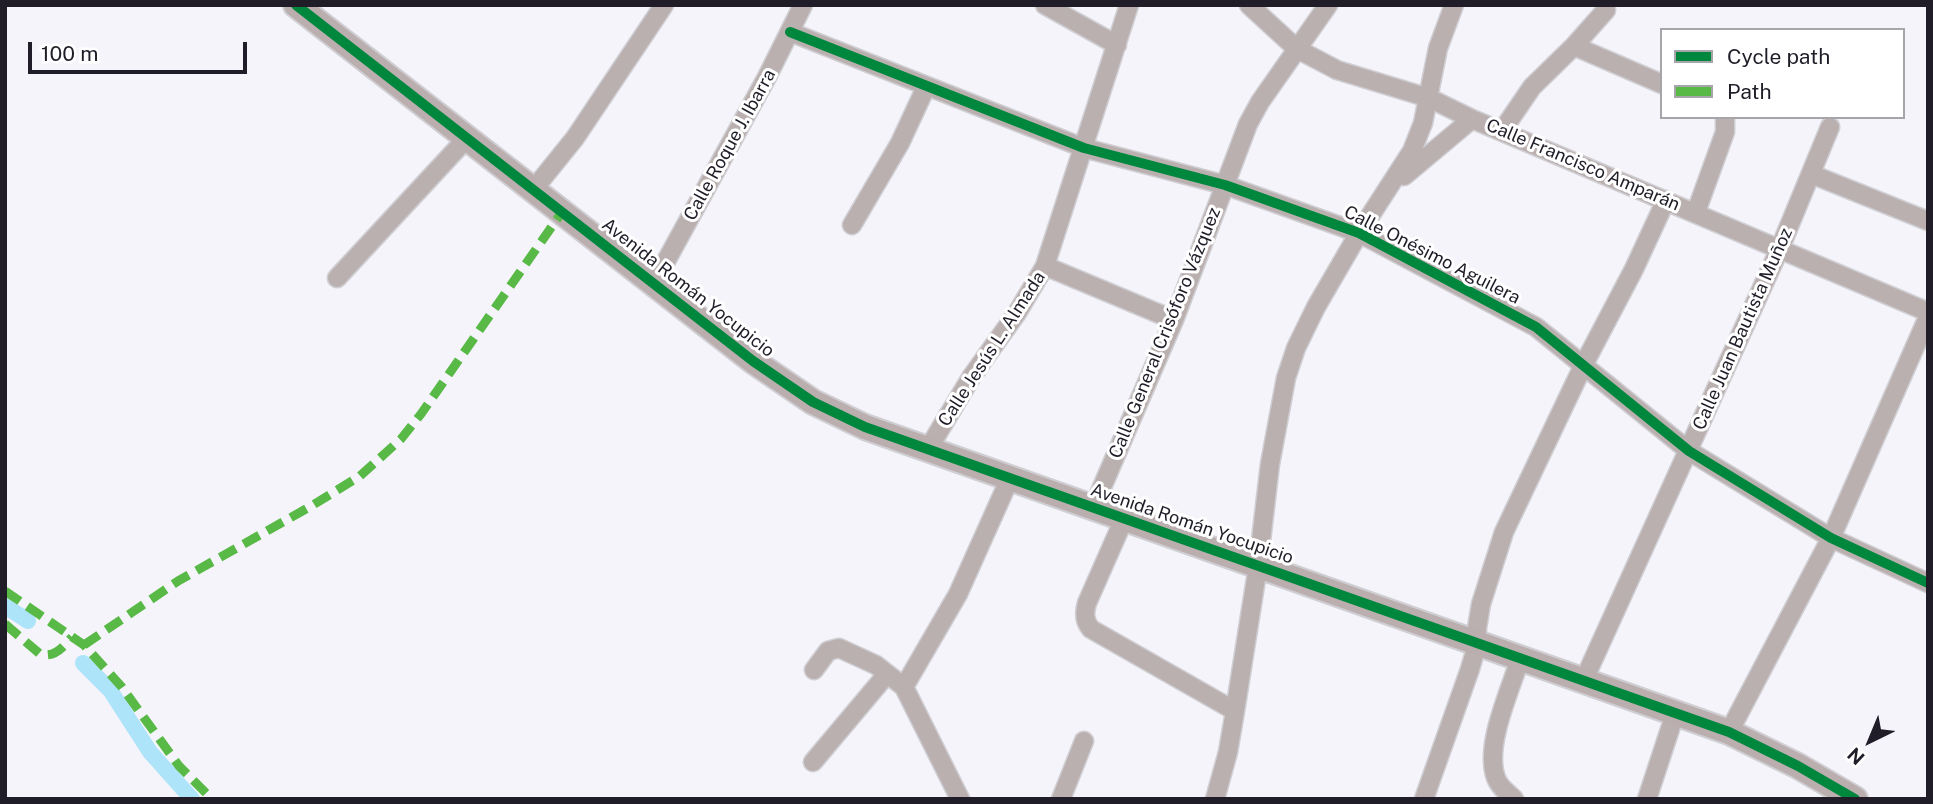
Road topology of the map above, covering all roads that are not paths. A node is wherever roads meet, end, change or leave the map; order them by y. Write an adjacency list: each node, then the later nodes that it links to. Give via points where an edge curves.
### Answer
1 (296, 5): 21 (street, Avenida Román Yocupicio)
2 (664, 5): 26 (street)
3 (803, 5): 10 (street, Calle Roque J. Ibarra)
4 (1045, 5): 11 (street)
5 (1129, 5): 11 (street, Calle Jesús L. Almada)
6 (1250, 5): 13 (street, Calle Francisco Amparán)
7 (1328, 5): 13 (street, Calle General Crisóforo Vázquez)
8 (1454, 5): 16 (street, via 1438,48)
9 (1606, 10): 12 (street)
10 (790, 32): 15 (street, Calle Onésimo Aguilera); 35 (street, Calle Roque J. Ibarra)
11 (1117, 45): 22 (street, Calle Jesús L. Almada)
12 (1574, 46): 14 (street); 20 (street, via 1532,87)
13 (1297, 49): 16 (street, Calle Francisco Amparán, via 1355,77); 24 (street, Calle General Crisóforo Vázquez, via 1248,124)
14 (1660, 83)
15 (926, 87): 22 (street, Calle Onésimo Aguilera); 30 (street, via 900,143)
16 (1429, 99): 17 (street, Calle Francisco Amparán); 25 (street, via 1419,135)
17 (1472, 119): 20 (street, Calle Francisco Amparán); 25 (street)
18 (1725, 119): 28 (street, via 1725,132)
19 (1830, 127): 23 (street, Calle Juan Bautista Muñoz)
20 (1502, 131): 27 (street, Calle Francisco Amparán)
21 (467, 138): 26 (street, Avenida Román Yocupicio); 34 (street)
22 (1084, 148): 24 (street, Calle Onésimo Aguilera); 33 (street, Calle Jesús L. Almada)
23 (1811, 174): 29 (street); 32 (street, Calle Juan Bautista Muñoz)
24 (1224, 185): 31 (street, Calle Onésimo Aguilera); 37 (street, Calle General Crisóforo Vázquez)
25 (1390, 187): 31 (street)
26 (536, 192): 35 (street, Avenida Román Yocupicio)
27 (1666, 200): 28 (street, Calle Francisco Amparán); 38 (street)
28 (1696, 212): 32 (street, Calle Francisco Amparán)
29 (1928, 221)
30 (852, 225)
31 (1359, 233): 38 (street, Calle Onésimo Aguilera, via 1536,327); 45 (street, via 1316,307 1286,378)
32 (1780, 248): 36 (street, Calle Francisco Amparán); 40 (street, Calle Juan Bautista Muñoz)
33 (1045, 266): 37 (street); 39 (street, Calle Jesús L. Almada)
34 (337, 278)
35 (654, 283): 39 (street, Avenida Román Yocupicio, via 792,389 847,419)
36 (1928, 315): 44 (street)
37 (1174, 320): 42 (street, Calle General Crisóforo Vázquez)
38 (1584, 364): 40 (street, Calle Onésimo Aguilera); 47 (street, via 1504,532 1481,604)
39 (927, 451): 41 (street, Avenida Román Yocupicio)
40 (1689, 451): 44 (street, Calle Onésimo Aguilera); 52 (street, Calle Juan Bautista Muñoz)
41 (1010, 478): 42 (street, Avenida Román Yocupicio); 49 (street, via 958,594)
42 (1093, 508): 43 (street, Avenida Román Yocupicio)
43 (1124, 519): 45 (street, Avenida Román Yocupicio); 54 (street, via 1087,603 1086,623)
44 (1831, 538): 46 (street, Calle Onésimo Aguilera); 56 (street)
45 (1258, 566): 47 (street, Avenida Román Yocupicio); 54 (street)
46 (1928, 583)
47 (1477, 645): 48 (street, Avenida Román Yocupicio); 62 (street)
48 (1520, 659): 52 (street, Avenida Román Yocupicio); 63 (street, via 1493,753 1496,780)
49 (918, 663): 50 (street); 53 (street)
50 (882, 669): 51 (street, via 836,647); 53 (street); 58 (street)
51 (814, 670)
52 (1583, 682): 55 (street, Avenida Román Yocupicio)
53 (904, 687): 59 (street)
54 (1235, 711): 61 (street)
55 (1675, 714): 56 (street, Avenida Román Yocupicio); 64 (street)
56 (1729, 732): 65 (street, Avenida Román Yocupicio)
57 (1084, 741): 60 (street)
58 (813, 762)
59 (960, 799)
60 (1061, 799)
61 (1215, 799)
62 (1424, 799)
63 (1514, 799)
64 (1647, 799)
65 (1855, 799)

